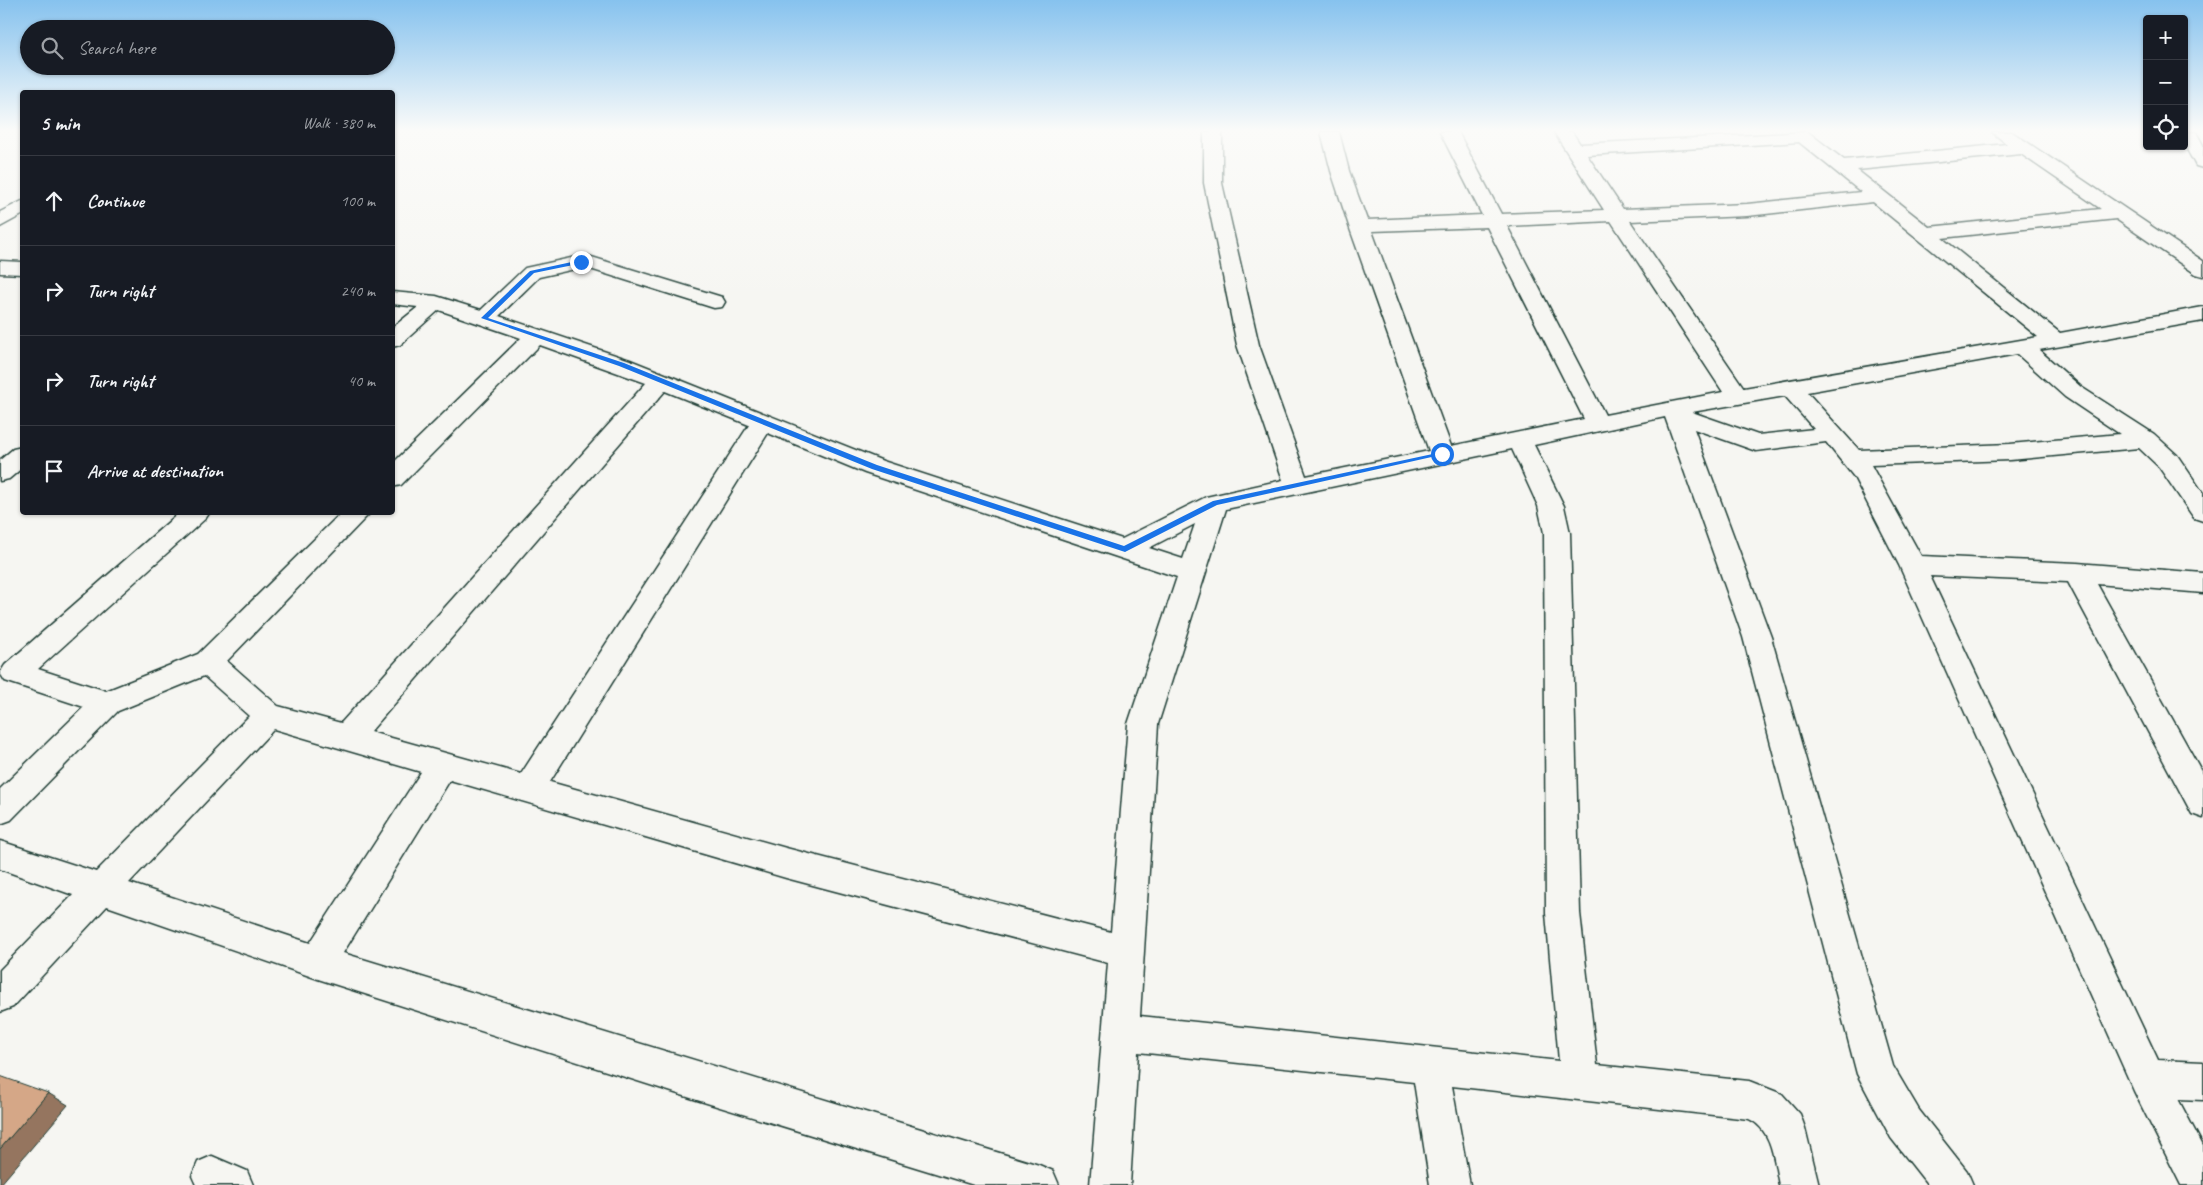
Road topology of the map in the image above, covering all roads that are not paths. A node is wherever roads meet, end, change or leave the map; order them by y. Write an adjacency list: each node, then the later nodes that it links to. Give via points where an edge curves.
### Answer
1 (1214, 187): 41 (street, via 1248,345)
2 (1346, 187): 13 (street)
3 (1478, 187): 11 (street)
4 (1600, 187): 10 (street)
5 (1866, 187): 7 (street)
6 (2083, 187): 9 (street)
7 (1876, 196): 10 (street, via 1747,210); 14 (street)
8 (20, 208): 12 (street)
9 (2121, 213): 14 (street); 17 (street)
10 (1617, 214): 11 (street); 29 (street)
11 (1494, 219): 13 (street); 32 (street)
12 (0, 221)
13 (1359, 226): 36 (street)
14 (1922, 234): 25 (street)
15 (0, 267): 16 (street)
16 (20, 268)
17 (2203, 270)
18 (395, 298): 19 (street)
19 (436, 302): 22 (street); 24 (street)
20 (714, 302): 22 (street, via 585,261 532,272)
21 (2203, 314): 25 (street)
22 (484, 318): 23 (street)
23 (536, 336): 27 (street); 40 (street)
24 (395, 337)
25 (2056, 340): 26 (street)
26 (2021, 346): 28 (street); 34 (street, via 2073,392)
27 (661, 380): 31 (street); 54 (street)
28 (1789, 386): 29 (street); 33 (street)
29 (1737, 396): 30 (street)
30 (1675, 411): 32 (street); 33 (street, via 1756,442 1820,436); 73 (street, via 1757,637 1876,1074 1905,1124)
31 (763, 422): 46 (street, via 874,467); 56 (street)
32 (1598, 424): 35 (street)
33 (1828, 430): 38 (street)
34 (2145, 440): 38 (street, via 2010,452); 43 (street, via 2168,461)
35 (1520, 441): 36 (street); 67 (street, via 1551,506 1558,532 1563,913)
36 (1442, 454): 41 (street)
37 (20, 457): 39 (street)
38 (1852, 458): 47 (street, via 1865,475)
39 (0, 473)
40 (395, 475)
41 (1297, 485): 42 (street)
42 (1215, 503): 46 (street); 48 (street)
43 (2203, 512)
44 (194, 515): 52 (street, via 14,673)
45 (355, 515): 51 (street)
46 (1125, 550): 48 (street)
47 (1912, 565): 49 (street); 66 (street)
48 (1193, 572): 61 (street, via 1143,724)
49 (2077, 573): 50 (street); 57 (street)
50 (2203, 583)
51 (208, 662): 52 (street); 53 (street)
52 (107, 703): 58 (street)
53 (268, 715): 54 (street); 60 (street)
54 (347, 737): 55 (street)
55 (443, 764): 56 (street); 62 (street)
56 (529, 789): 61 (street, via 786,863)
57 (2203, 804)
58 (0, 810)
59 (0, 855): 60 (street)
60 (103, 889): 62 (street); 63 (street)
61 (1127, 952): 64 (street)
62 (318, 962): 69 (street)
63 (0, 995)
64 (1121, 1032): 65 (street); 70 (street)
65 (1430, 1065): 67 (street); 71 (street)
66 (2147, 1078): 68 (street); 74 (street)
67 (1580, 1081): 72 (street, via 1749,1100 1768,1108 1786,1128)
68 (2203, 1081)
69 (1039, 1185)
70 (1110, 1185)
71 (1450, 1185)
72 (1799, 1185)
73 (1953, 1185)
74 (2202, 1185)

